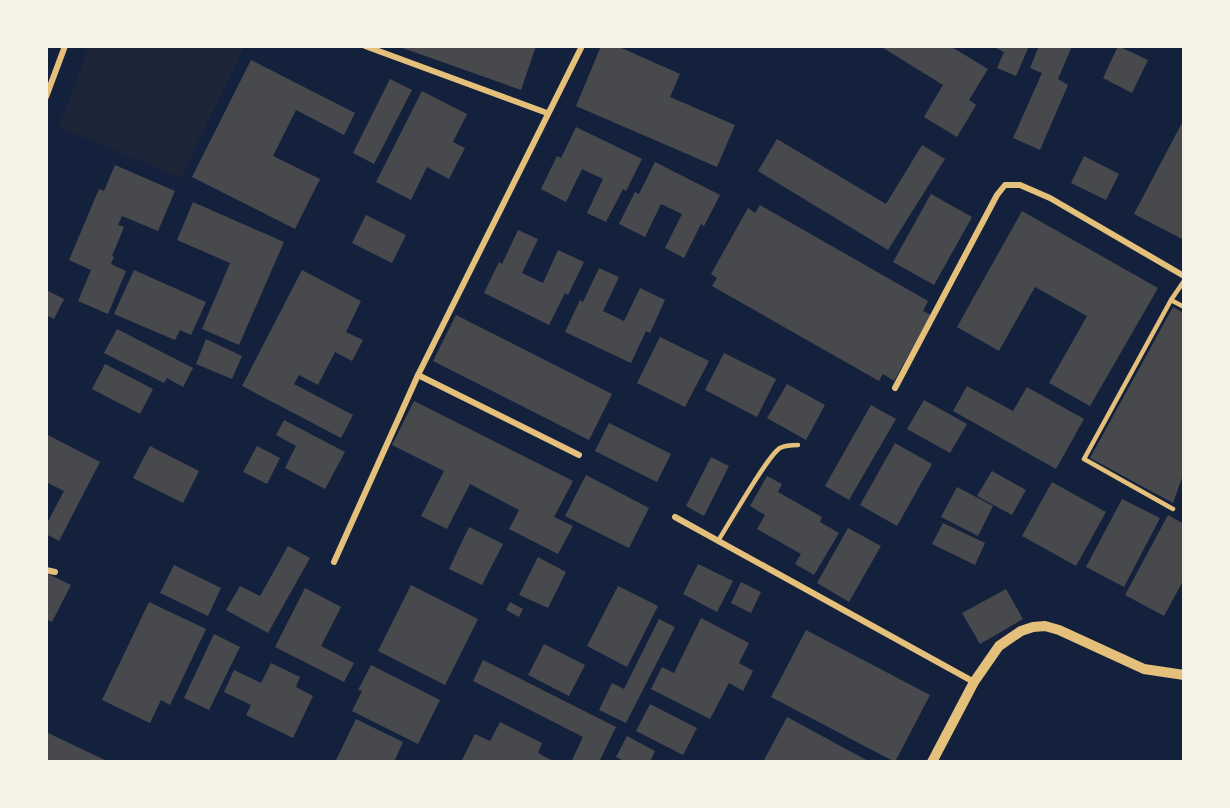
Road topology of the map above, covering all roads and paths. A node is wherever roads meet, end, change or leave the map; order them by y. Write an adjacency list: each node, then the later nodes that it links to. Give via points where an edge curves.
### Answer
1 (65, 46): 4 (street)
2 (365, 46): 5 (street)
3 (582, 46): 5 (street)
4 (46, 97)
5 (547, 113): 10 (street)
6 (1184, 276): 11 (street, via 1050,198 1020,185 1005,185)
7 (1184, 281): 8 (lane)
8 (1172, 300): 9 (lane); 14 (lane, via 1084,459)
9 (1183, 309)
10 (418, 375): 13 (street); 17 (street)
11 (895, 388)
12 (798, 446): 16 (lane, via 779,449 768,462)
13 (579, 455)
14 (1173, 509)
15 (675, 517): 16 (street)
16 (718, 541): 21 (street)
17 (334, 562)
18 (46, 570): 19 (street)
19 (56, 572)
20 (1184, 675): 21 (street, via 1144,669 1045,626 1021,631 999,646)
21 (974, 682): 22 (street)
22 (932, 762)

